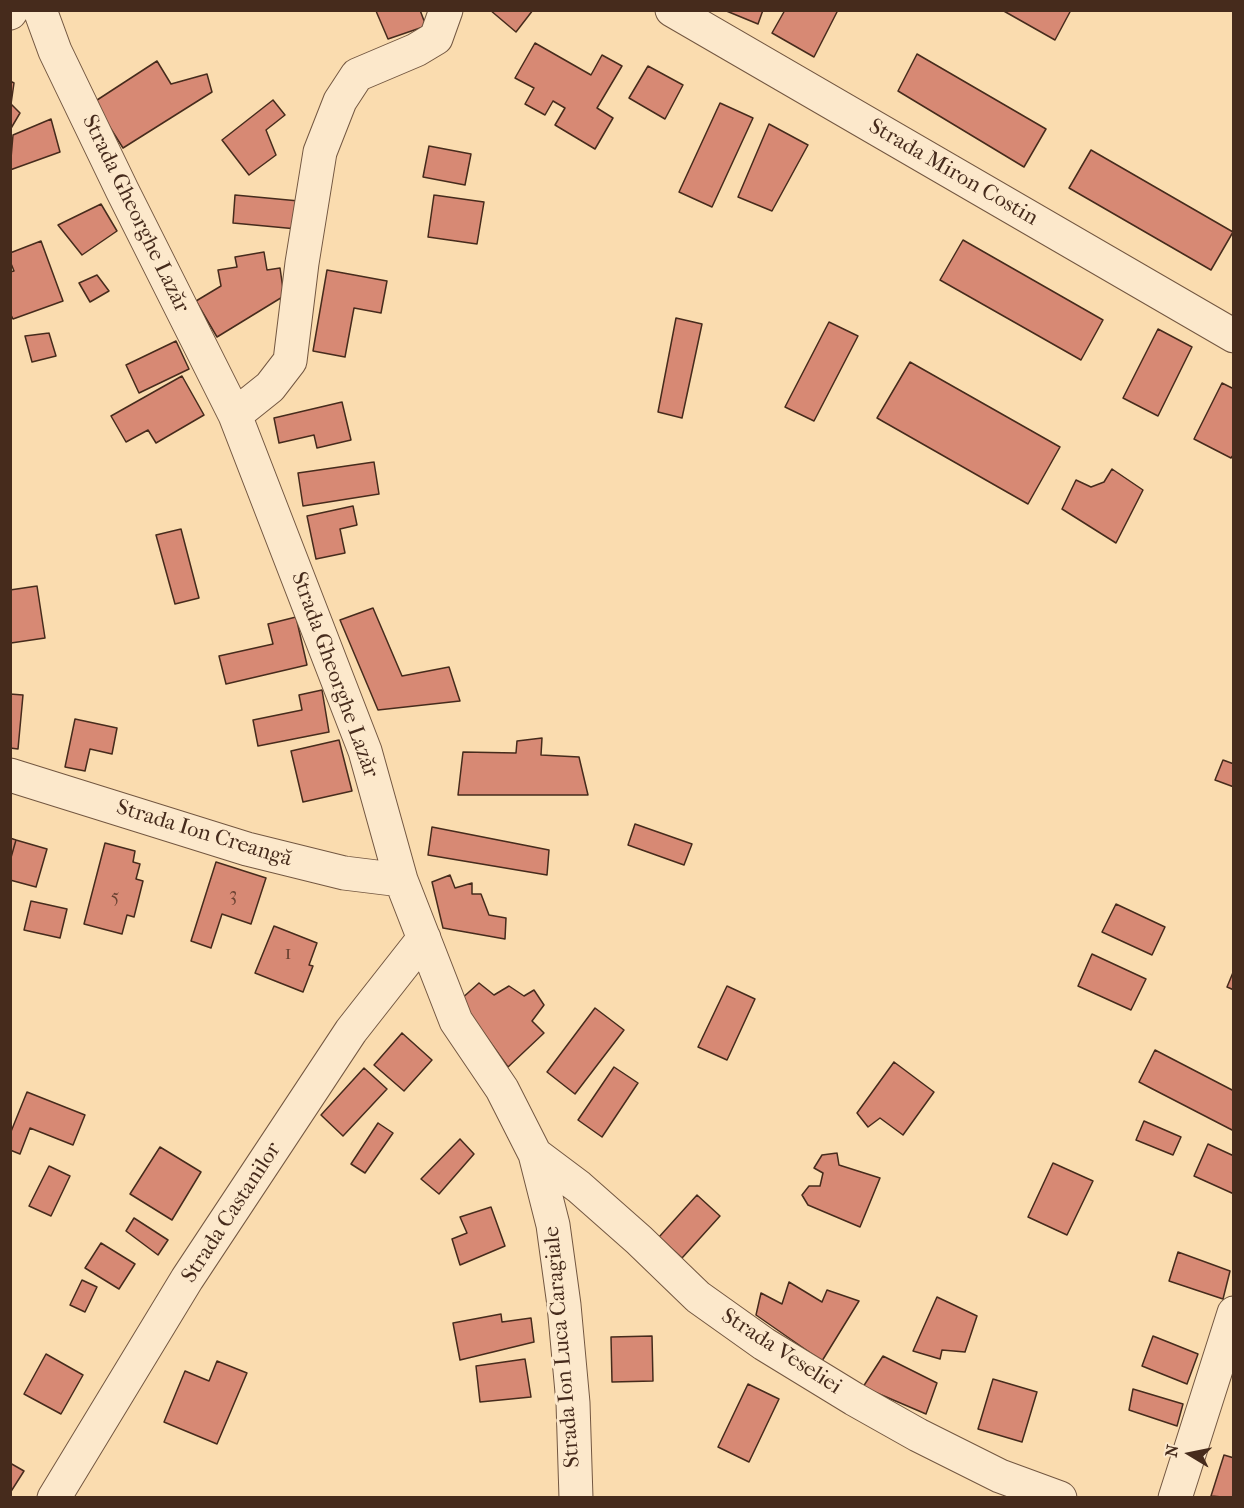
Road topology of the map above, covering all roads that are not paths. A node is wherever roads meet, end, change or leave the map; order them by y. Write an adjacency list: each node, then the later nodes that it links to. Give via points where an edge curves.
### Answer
1 (40, 10): 5 (street, Strada Gheorghe Lazăr, via 55,51 117,180)
2 (446, 10): 5 (street, via 436,38 357,75 340,101 320,153 290,361 270,387)
3 (672, 10): 4 (street, Strada Miron Costin)
4 (1233, 336)
5 (235, 415): 7 (street, Strada Gheorghe Lazăr, via 365,751)
6 (10, 775): 7 (street, Strada Ion Creangă, via 247,849 344,873)
7 (401, 880): 8 (street, Strada Gheorghe Lazăr)
8 (424, 938): 9 (street, Strada Ion Luca Caragiale, via 456,1021 502,1089); 11 (street, Strada Castanilor, via 345,1041 187,1280)
9 (535, 1154): 12 (street, Strada Ion Luca Caragiale, via 553,1225 564,1305); 13 (street, Strada Veseliei, via 579,1187 698,1297 764,1344 918,1435 1000,1476)
10 (1231, 1328): 14 (street)
11 (54, 1497)
12 (576, 1497)
13 (1060, 1497)
14 (1174, 1497)

